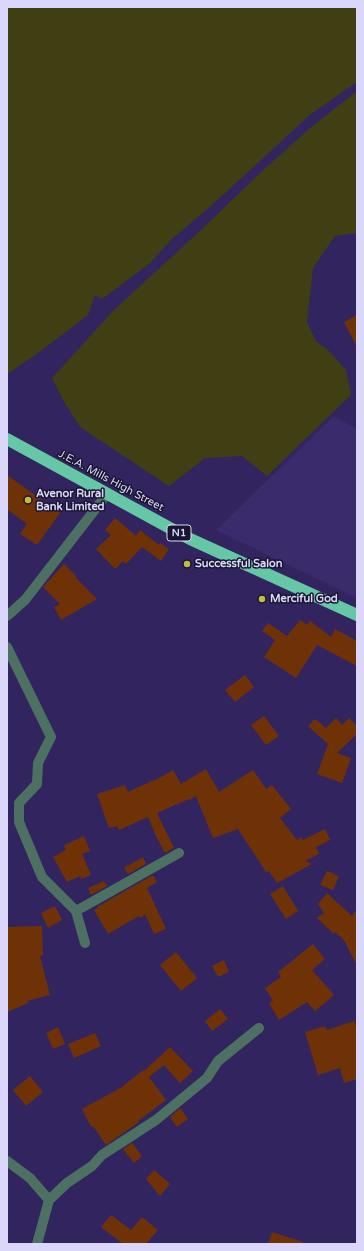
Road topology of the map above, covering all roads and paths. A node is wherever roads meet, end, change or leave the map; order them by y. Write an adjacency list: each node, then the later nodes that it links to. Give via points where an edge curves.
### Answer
1 (7, 439): 2 (highway, J.E.A. Mills High Street / N1)
2 (107, 494): 3 (highway, J.E.A. Mills High Street / N1, via 190,539); 4 (street, via 25,600)
3 (357, 615)
4 (7, 616)
5 (7, 647): 7 (street, via 51,737 38,763 37,784 19,803 19,822 42,877)
6 (179, 853): 7 (street)
7 (76, 911): 8 (street)
8 (85, 943)
9 (259, 1028): 11 (street, via 218,1061 207,1078 156,1120 102,1155)
10 (7, 1161): 11 (street, via 30,1178)
11 (49, 1200): 12 (street)
12 (37, 1244)

